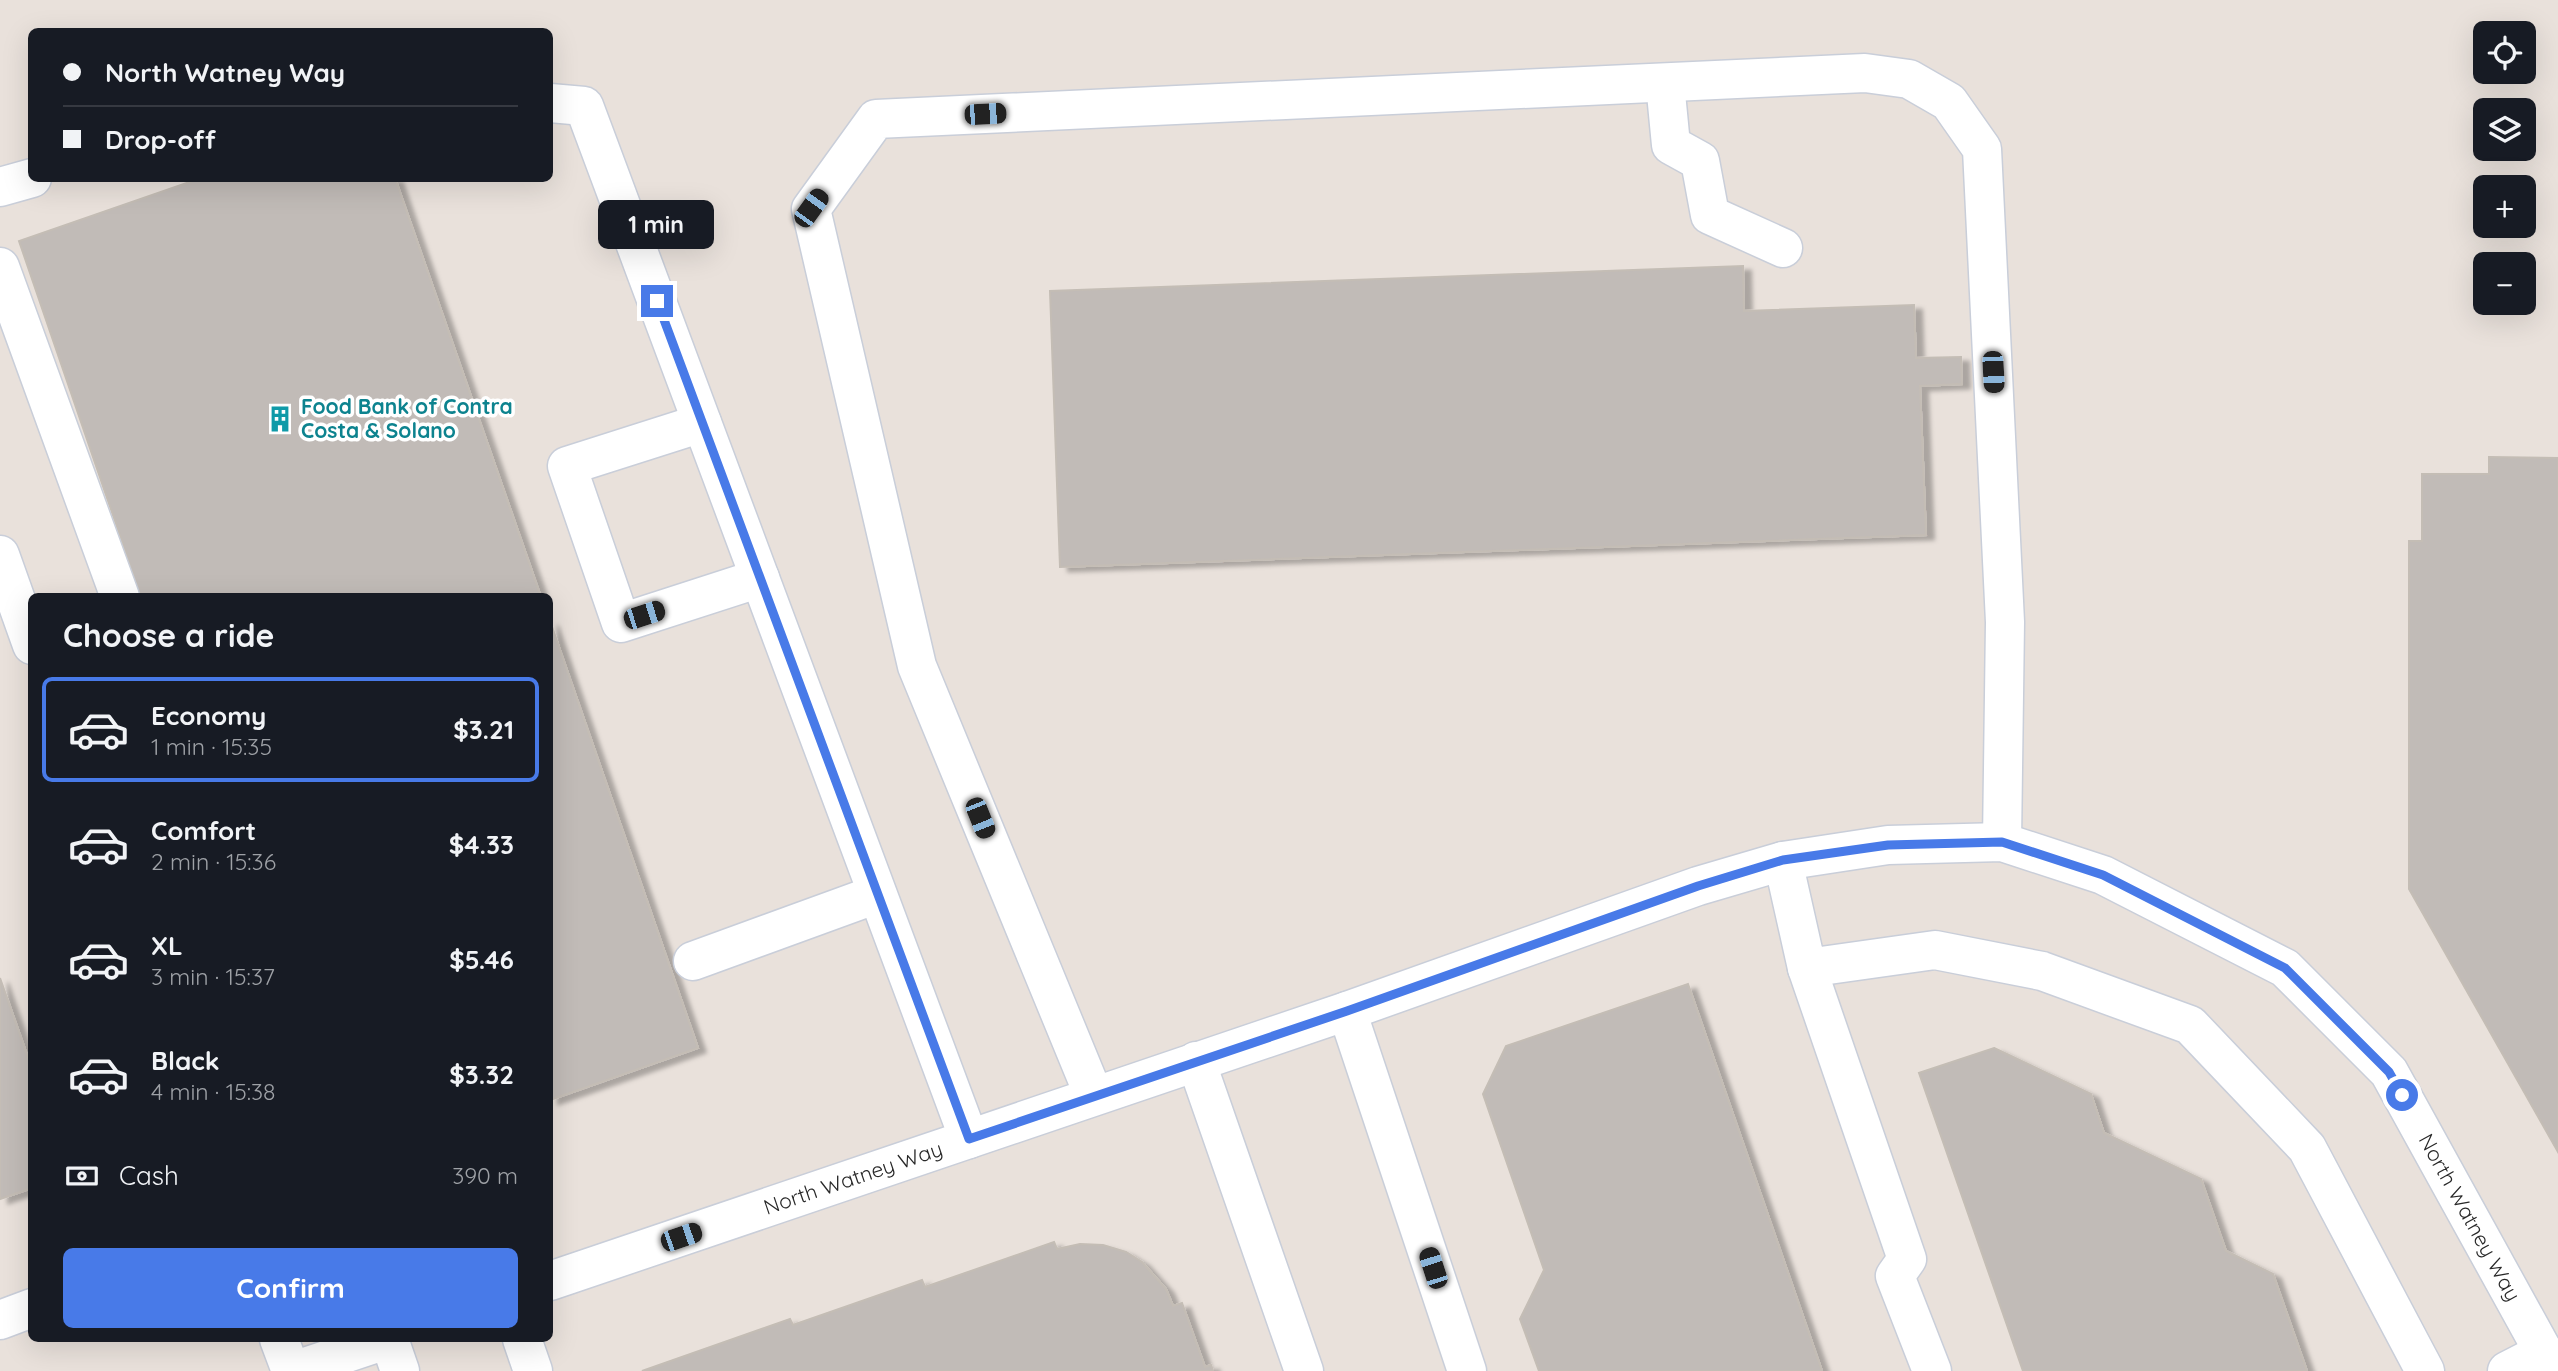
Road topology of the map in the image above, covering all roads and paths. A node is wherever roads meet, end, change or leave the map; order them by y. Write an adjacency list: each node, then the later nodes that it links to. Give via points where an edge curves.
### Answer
1 (1665, 83): 5 (street, via 1671,145 1700,161 1710,215); 12 (street, via 1865,73 1909,79 1949,102 1982,149 2005,622); 19 (street, via 876,119 811,208 917,666)
2 (553, 103): 7 (street, via 584,106)
3 (28, 179): 4 (street)
4 (0, 187)
5 (1783, 248)
6 (0, 267): 10 (street)
7 (702, 423): 9 (street); 9 (street, via 567,466 621,623)
8 (0, 555): 11 (street)
9 (760, 578): 14 (street)
10 (119, 593)
11 (28, 634)
12 (2002, 842): 13 (street, North Watney Way, via 1888,845); 28 (street, North Watney Way, via 2103,875 2285,968 2389,1072)
13 (1783, 860): 16 (street); 17 (street, North Watney Way)
14 (877, 894): 15 (street); 20 (street)
15 (693, 961)
16 (1807, 968): 34 (street, via 1907,1259 1895,1276); 35 (street, via 1935,950 2042,971 2190,1025 2307,1148)
17 (1347, 1011): 18 (street, North Watney Way); 33 (street)
18 (1196, 1061): 19 (street, North Watney Way); 32 (street)
19 (1094, 1096): 20 (street, North Watney Way)
20 (969, 1139): 21 (street, North Watney Way)
21 (553, 1280)
22 (28, 1310): 23 (street)
23 (0, 1320)
24 (280, 1342): 29 (street)
25 (380, 1342): 29 (street)
26 (390, 1342): 30 (street)
27 (523, 1342): 31 (street)
28 (2549, 1362): 36 (street)
29 (292, 1371)
30 (400, 1371)
31 (533, 1371)
32 (1304, 1371)
33 (1467, 1371)
34 (1932, 1371)
35 (2425, 1371)
36 (2507, 1371)

